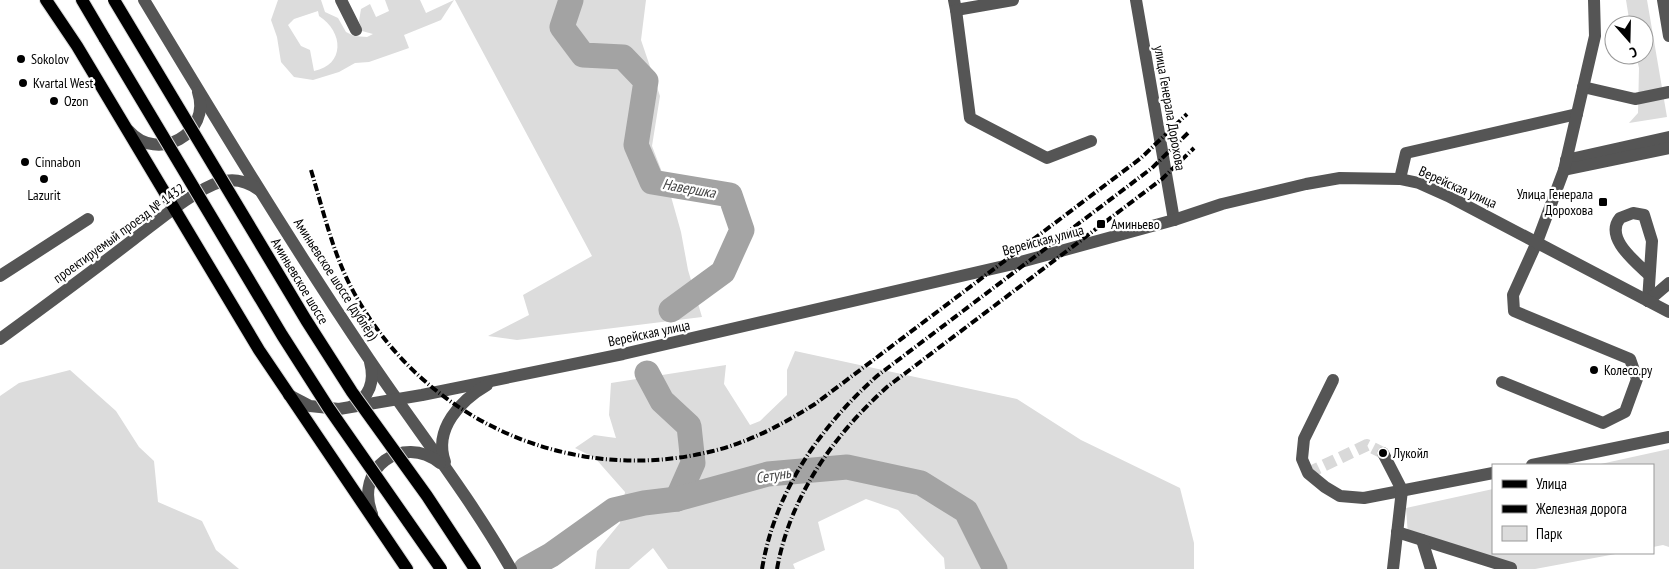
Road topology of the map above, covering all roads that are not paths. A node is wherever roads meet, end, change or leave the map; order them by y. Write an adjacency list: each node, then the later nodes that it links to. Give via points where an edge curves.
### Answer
1 (46, 0): 17 (main road)
2 (82, 0): 52 (main road, bridge, via 282,336)
3 (114, 0): 53 (main road, Аминьевское шоссе, bridge, via 306,320)
4 (144, 0): 13 (street, Аминьевское шоссе (дублёр))
5 (341, 0): 11 (street)
6 (1013, 0): 10 (street)
7 (1136, 0): 26 (street, улица Генерала Дорохова)
8 (1594, 0): 14 (street, via 1594,36)
9 (1663, 0): 12 (street)
10 (955, 5): 19 (street, via 970,118 1047,158)
11 (356, 30)
12 (1669, 36)
13 (195, 84): 17 (street, via 200,99 199,115 192,130 180,140 165,146 149,145 135,138); 23 (street, Аминьевское шоссе (дублёр))
14 (1583, 87): 15 (street, via 1635,99); 16 (street)
15 (1669, 92)
16 (1577, 114): 21 (street); 22 (street, via 1406,153)
17 (124, 126): 24 (main road)
18 (1669, 137): 21 (street)
19 (1091, 141)
20 (1669, 148): 21 (street)
21 (1565, 165): 27 (street)
22 (1400, 179): 26 (street, Верейская улица, via 1340,178 1306,184 1222,204); 27 (street, Верейская улица, via 1448,196)
23 (264, 194): 24 (street, проектируемый проезд № 1432, via 247,182 220,182); 34 (street, Аминьевское шоссе (дублёр))
24 (173, 210): 33 (street, проектируемый проезд № 1432); 38 (main road)
25 (88, 219): 29 (street)
26 (1174, 220): 35 (street, Верейская улица, via 1017,263)
27 (1537, 242): 31 (street, Верейская улица); 37 (street, via 1513,295 1514,311 1630,359 1637,379 1625,412 1603,423)
28 (1649, 274): 31 (street)
29 (0, 276)
30 (1669, 283): 31 (street)
31 (1648, 301): 32 (street, Верейская улица)
32 (1669, 312)
33 (0, 339)
34 (370, 360): 39 (street, Аминьевское шоссе (дублёр)); 40 (street, via 373,372 370,388 361,400)
35 (495, 380): 39 (street, Верейская улица); 44 (street, via 468,398 449,421 443,446)
36 (1333, 380): 46 (street, via 1304,439 1302,459 1308,473 1340,496 1364,498)
37 (1502, 382)
38 (288, 395): 40 (street, Верейская улица, via 310,406 327,409); 47 (main road)
39 (398, 399): 40 (street, Верейская улица); 44 (street, Аминьевское шоссе (дублёр))
40 (349, 407)
41 (1669, 437): 43 (street)
42 (1383, 453): 46 (street)
43 (1537, 464)
44 (448, 469): 47 (street, via 419,452 402,452 386,459 374,471 368,487 368,504); 54 (street, Аминьевское шоссе (дублёр))
45 (1492, 473): 46 (street)
46 (1402, 490): 48 (street)
47 (375, 520): 51 (main road)
48 (1397, 532): 49 (street); 55 (street)
49 (1422, 540): 50 (street); 56 (street)
50 (1511, 568)
51 (408, 569)
52 (442, 569)
53 (475, 569)
54 (511, 569)
55 (1393, 569)
56 (1431, 569)

